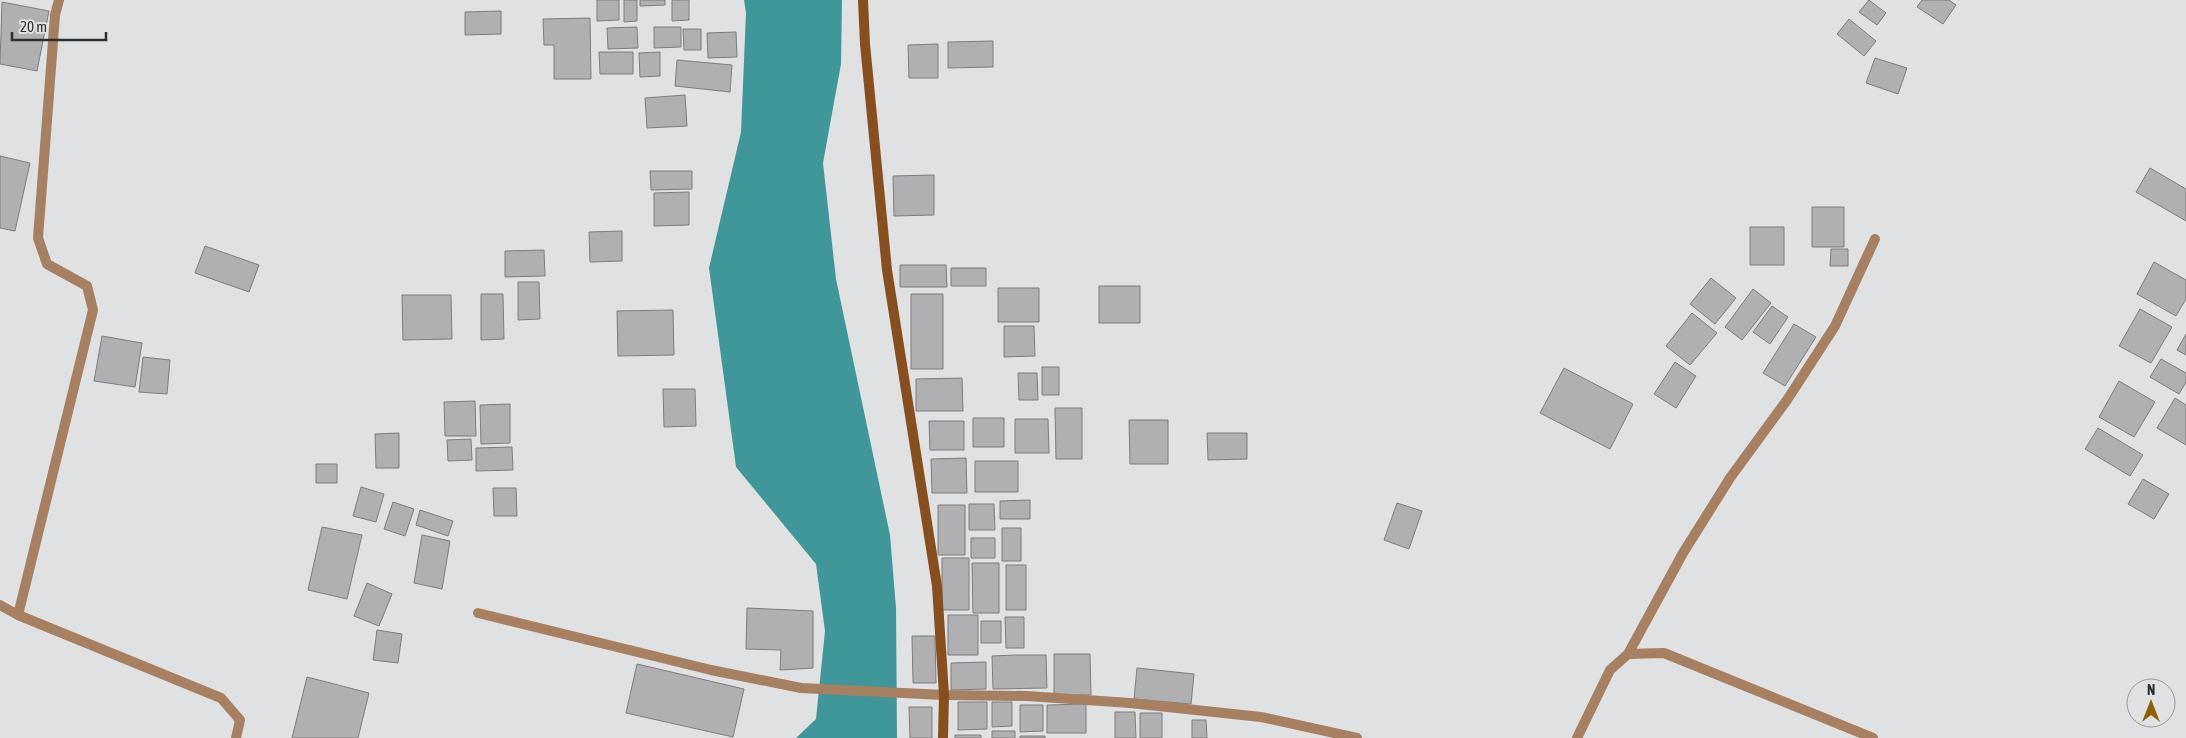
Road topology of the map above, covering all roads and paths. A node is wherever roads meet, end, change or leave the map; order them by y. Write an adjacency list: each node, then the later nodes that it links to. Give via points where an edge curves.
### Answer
1 (59, 0): 6 (street, via 55,14 38,238 47,264 87,286 93,310)
2 (863, 0): 8 (street, via 887,270 937,586)
3 (1875, 239): 7 (street, via 1836,326 1688,544)
4 (0, 605): 6 (street)
5 (478, 613): 8 (street, via 711,670 801,688)
6 (18, 615): 9 (street, via 221,698 240,720)
7 (1628, 654): 12 (street, via 1610,670); 13 (street, via 1664,653)
8 (944, 695): 10 (street); 11 (street, via 1027,696 1130,703 1261,718)
9 (236, 738)
10 (943, 738)
11 (1357, 738)
12 (1578, 738)
13 (1873, 738)

